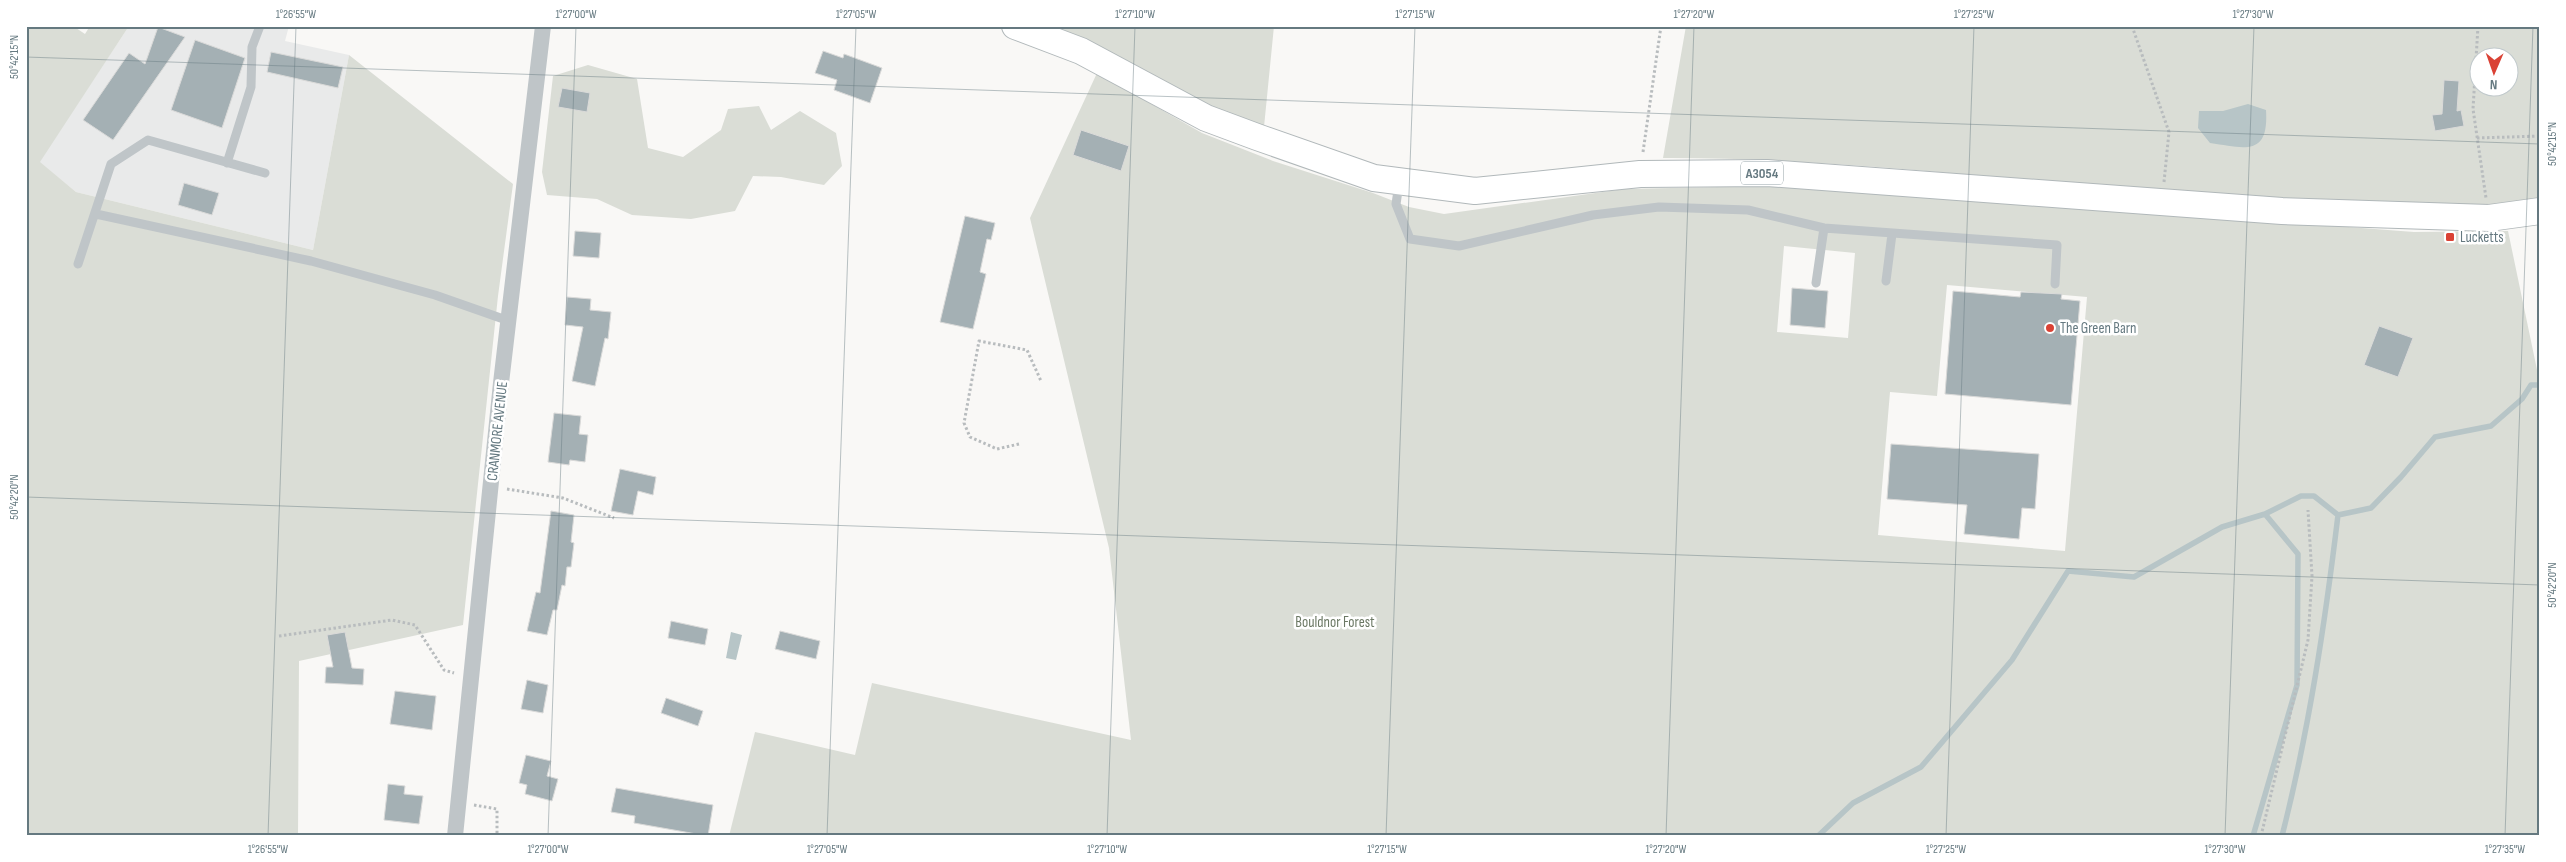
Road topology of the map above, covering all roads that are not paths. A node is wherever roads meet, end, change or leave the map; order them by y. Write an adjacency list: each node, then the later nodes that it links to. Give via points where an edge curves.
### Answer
1 (260, 26): 4 (lane, via 252,47 251,86)
2 (542, 26): 15 (street, CRANMORE AVENUE)
3 (1015, 26): 6 (main road, A3054, via 1081,51 1206,118 1374,178)
4 (227, 163): 5 (lane); 8 (lane, via 148,140 111,164)
5 (265, 173)
6 (1399, 182): 7 (main road, A3054, via 1475,191 1640,174 1767,173 2282,211 2489,218); 9 (lane, via 1396,204 1410,239 1459,246 1593,215 1659,207 1748,210)
7 (2540, 211)
8 (96, 214): 11 (lane); 15 (lane, via 311,261 435,295)
9 (1824, 228): 10 (lane); 13 (lane)
10 (1892, 234): 12 (lane); 14 (lane, via 2057,245)
11 (78, 264)
12 (1886, 281)
13 (1816, 283)
14 (2055, 284)
15 (509, 321): 16 (street, CRANMORE AVENUE)
16 (455, 836)

